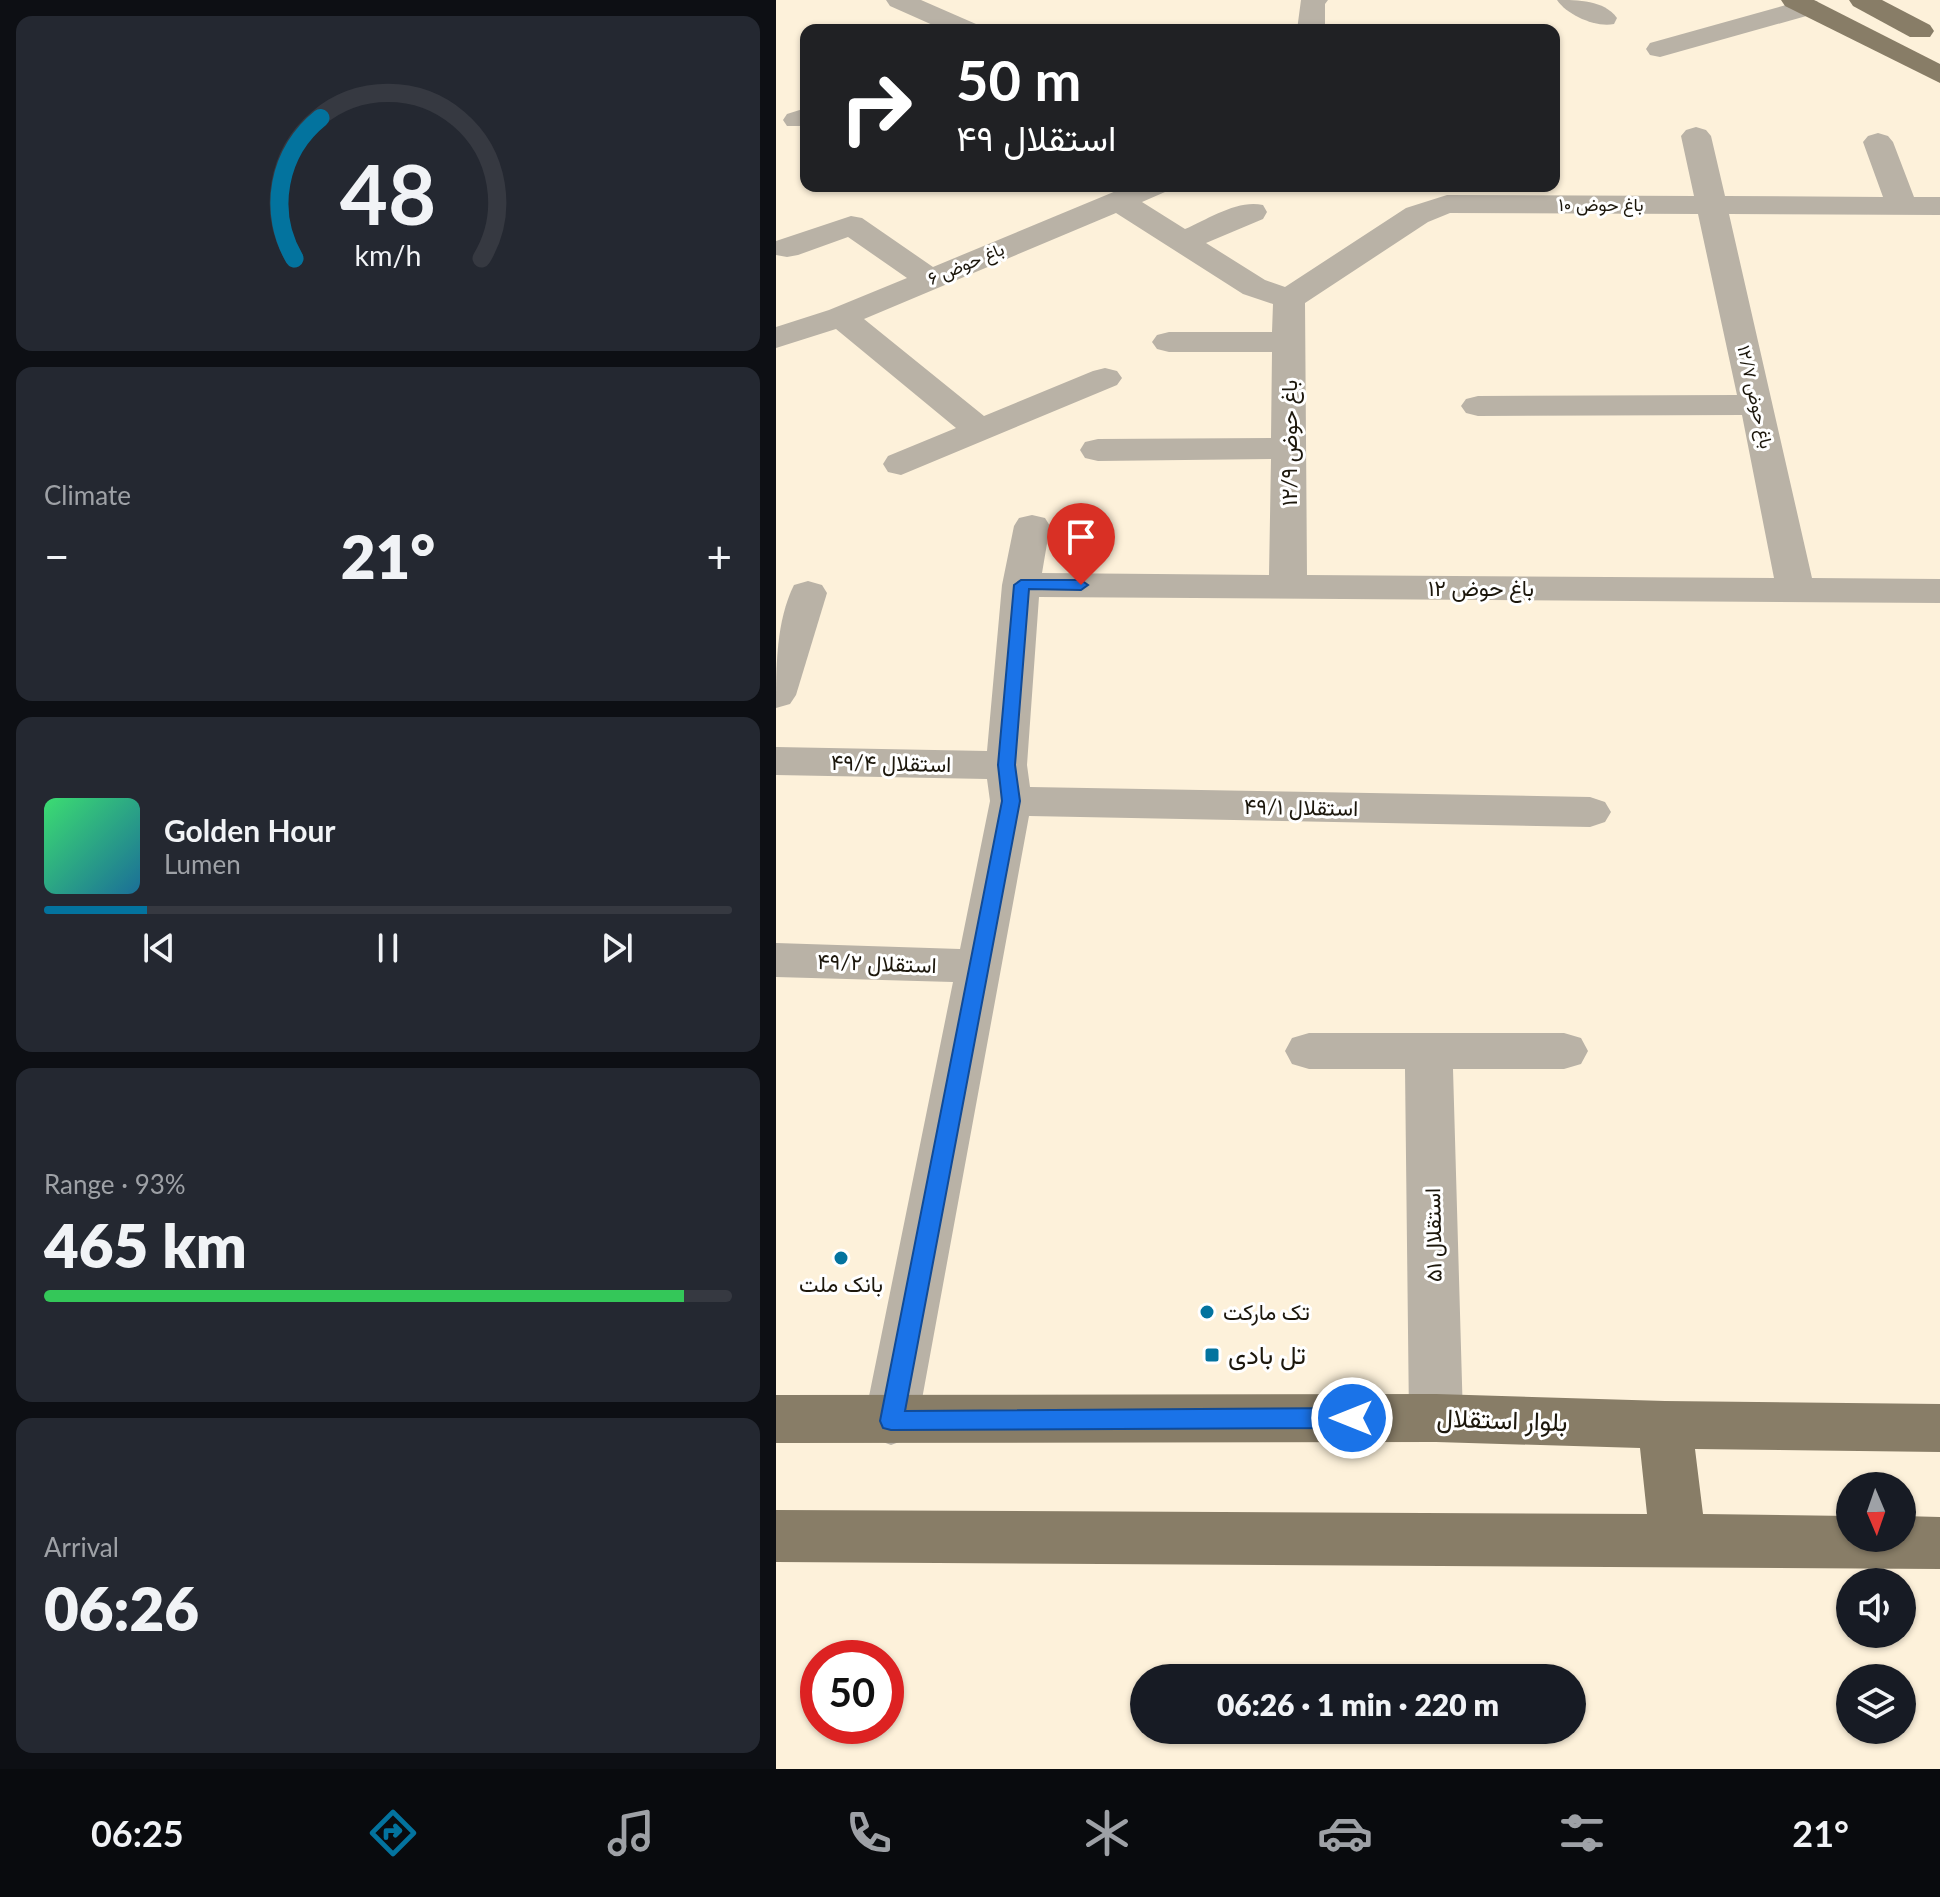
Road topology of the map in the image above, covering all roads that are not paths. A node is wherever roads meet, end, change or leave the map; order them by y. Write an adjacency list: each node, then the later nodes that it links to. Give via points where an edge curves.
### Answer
1 (899, 0): 7 (street)
2 (1315, 0): 8 (street)
3 (1570, 0): 6 (street)
4 (1862, 0): 9 (main road)
5 (1801, 4): 10 (street); 11 (main road)
6 (1604, 18)
7 (953, 24)
8 (1311, 24)
9 (1940, 42)
10 (1660, 49)
11 (1940, 75)
12 (1696, 136): 16 (street, ۱۲/۷ باغ حوض)
13 (1878, 142): 17 (street)
14 (1130, 192): 15 (street, ۶ باغ حوض)
15 (1099, 200): 20 (street); 22 (street, ۶ باغ حوض)
16 (1710, 205): 17 (street, ۱۰ باغ حوض); 23 (street, ۱۰ باغ حوض, via 1447,204 1417,215); 29 (street, ۱۲/۷ باغ حوض)
17 (1902, 206): 18 (street, ۱۰ باغ حوض)
18 (1940, 206)
19 (1252, 212): 20 (street)
20 (1183, 241): 23 (street, via 1254,287)
21 (787, 248): 22 (street, via 851,225)
22 (930, 279): 24 (street, ۶ باغ حوض)
23 (1289, 299): 27 (street, ۱۲/۹ باغ حوض)
24 (841, 317): 25 (street, ۶ باغ حوض); 31 (street)
25 (776, 338)
26 (1169, 342): 27 (street)
27 (1289, 342): 32 (street, ۱۲/۹ باغ حوض)
28 (1105, 378): 31 (street)
29 (1757, 405): 30 (street); 38 (street, ۱۲/۷ باغ حوض)
30 (1478, 406)
31 (978, 429): 34 (street)
32 (1289, 448): 33 (street); 37 (street, ۱۲/۹ باغ حوض)
33 (1098, 450)
34 (901, 464)
35 (1032, 526): 36 (street)
36 (1021, 585): 37 (street, ۱۲ باغ حوض); 44 (street)
37 (1288, 586): 38 (street, ۱۲ باغ حوض)
38 (1795, 590): 39 (street, ۱۲ باغ حوض)
39 (1940, 591)
40 (808, 593): 41 (street)
41 (783, 643): 42 (street)
42 (776, 695)
43 (776, 761): 44 (street, ۴۹/۴ استقلال)
44 (1009, 783): 45 (street, ۴۹/۱ استقلال); 47 (street)
45 (1590, 812)
46 (776, 960): 47 (street, ۴۹/۲ استقلال)
47 (979, 966): 53 (street)
48 (1309, 1051): 50 (street)
49 (1564, 1051): 50 (street)
50 (1429, 1053): 51 (street, ۵۱ استقلال)
51 (1436, 1418): 53 (main road, بلوار استقلال); 54 (main road, بلوار استقلال)
52 (776, 1419): 53 (main road, بلوار استقلال)
53 (891, 1421)
54 (1665, 1425): 55 (main road, بلوار استقلال); 57 (main road)
55 (1940, 1428)
56 (776, 1536): 57 (main road)
57 (1678, 1538): 58 (main road)
58 (1940, 1543)

